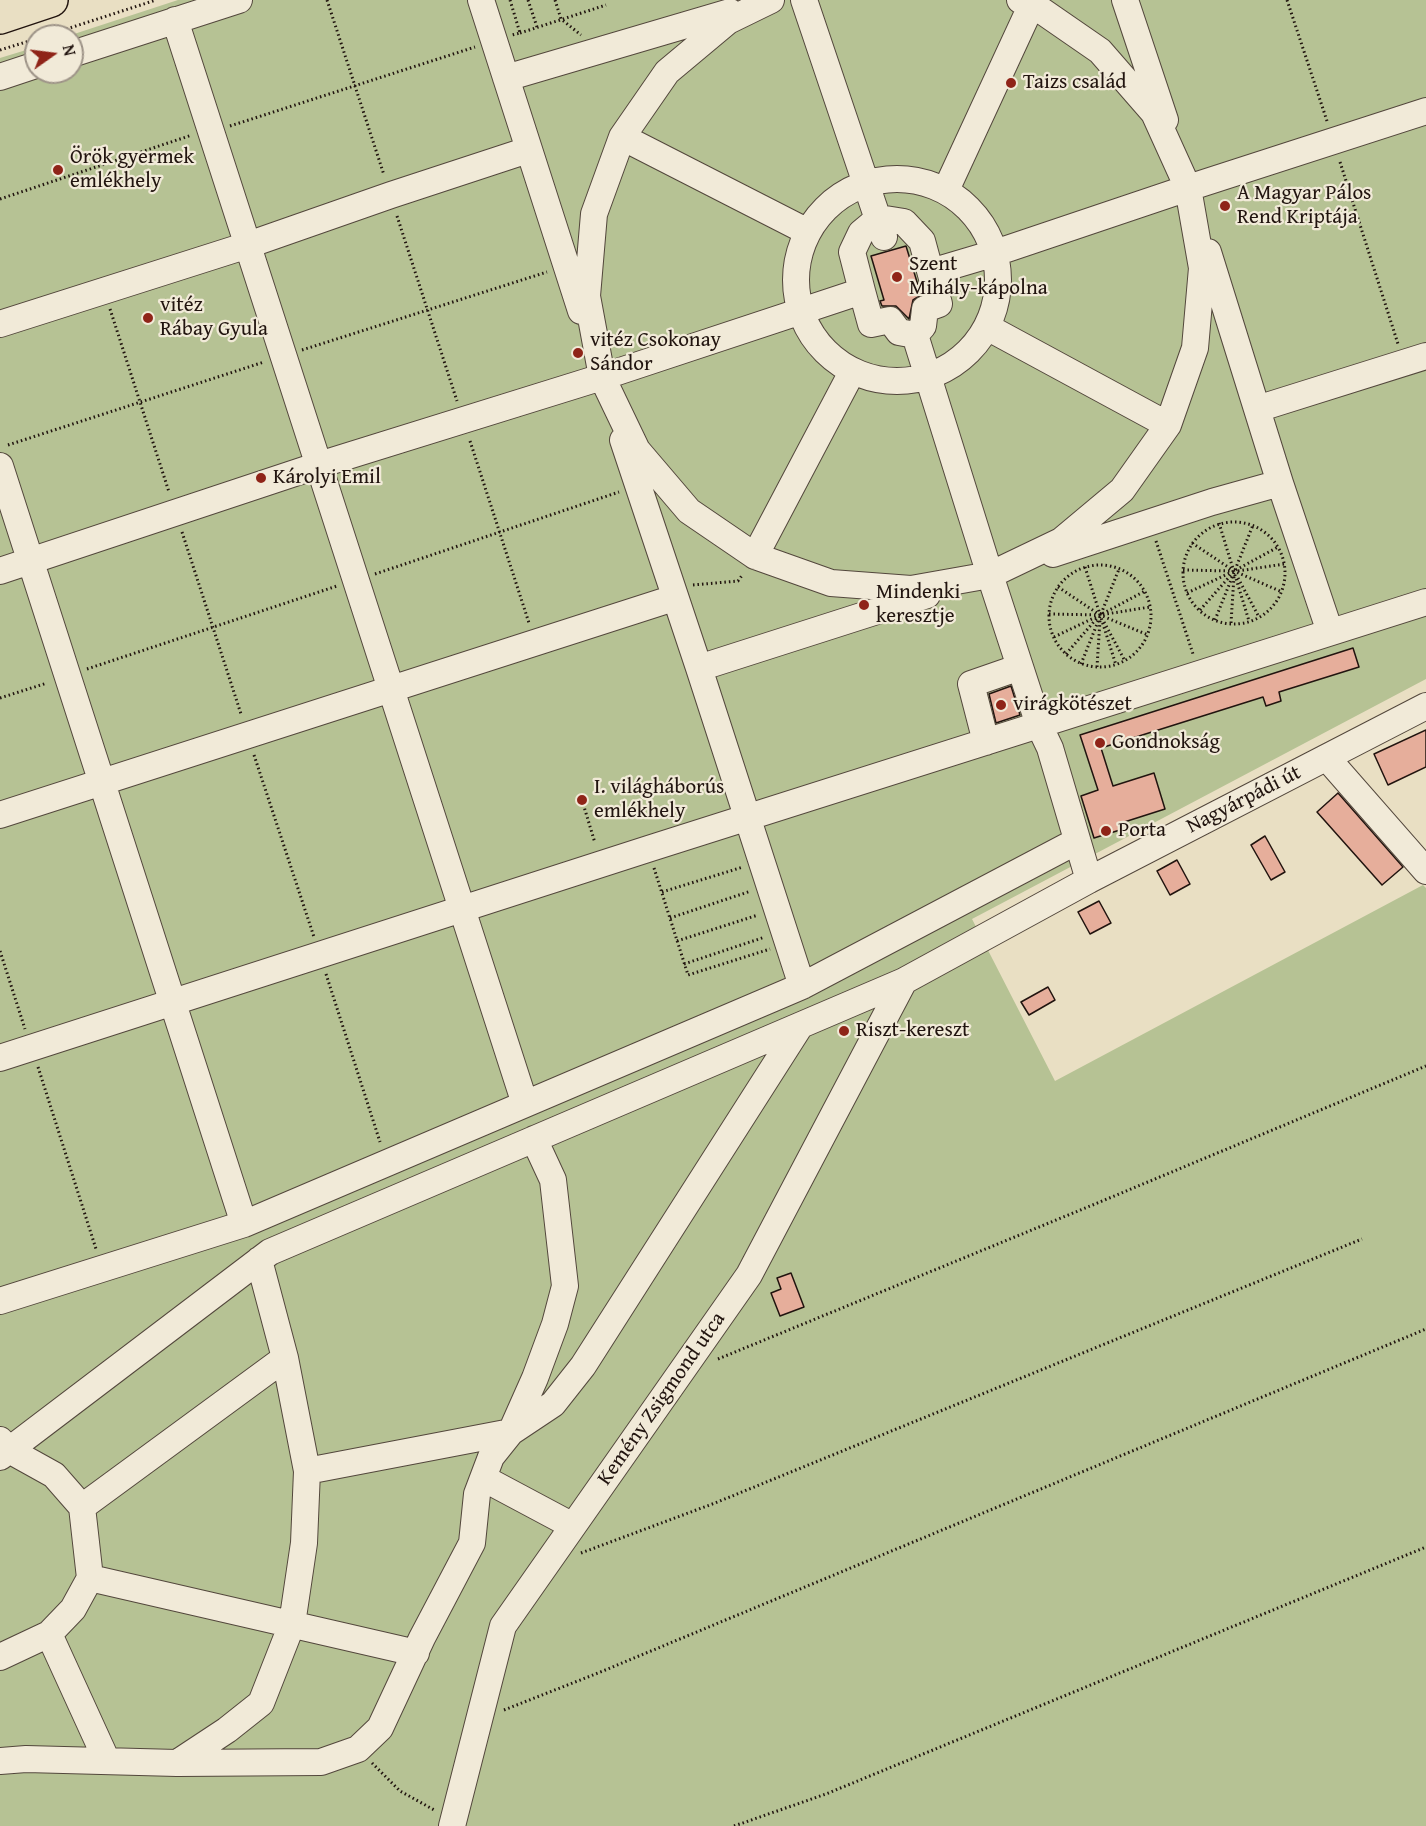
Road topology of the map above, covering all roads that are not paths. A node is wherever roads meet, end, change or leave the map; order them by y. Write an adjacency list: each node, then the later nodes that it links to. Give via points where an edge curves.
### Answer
1 (51, 0): 9 (main road)
2 (239, 0): 11 (street)
3 (481, 0): 15 (street)
4 (762, 0): 10 (street)
5 (771, 0): 17 (street, via 728,21 667,72)
6 (804, 0): 19 (street)
7 (1125, 0): 20 (street)
8 (1026, 2): 20 (street, via 1100,51 1154,113); 21 (street)
9 (17, 9)
10 (710, 9): 15 (street)
11 (176, 20): 12 (street); 24 (street)
12 (84, 50)
13 (24, 69): 14 (street)
14 (0, 77)
15 (506, 78): 18 (street)
16 (1426, 111): 20 (street)
17 (622, 137): 23 (street); 34 (street, via 594,214 587,296)
18 (528, 150): 24 (street); 34 (street)
19 (867, 183): 21 (street, via 904,178); 22 (street); 23 (street, via 829,203)
20 (1188, 188): 25 (street); 36 (street); 37 (street, via 1202,268 1195,348)
21 (946, 190): 25 (street, via 977,217)
22 (882, 228): 26 (street, via 904,222 922,241); 27 (street, via 861,233 852,252)
23 (807, 231): 28 (street, via 795,270)
24 (248, 245): 29 (street); 38 (street)
25 (995, 253): 26 (street); 30 (street, via 998,291)
26 (931, 272): 31 (street, via 939,304 926,309 923,326)
27 (862, 291): 28 (street); 31 (street, via 871,324 890,320 899,332)
28 (799, 312): 33 (street, via 820,347); 34 (street)
29 (0, 324)
30 (987, 327): 35 (street, via 963,358); 37 (street)
31 (915, 335): 35 (street)
32 (1415, 360): 36 (street)
33 (852, 372): 35 (street, via 890,382); 41 (street)
34 (602, 377): 38 (street); 41 (street, via 637,450 689,511); 45 (street)
35 (928, 378): 44 (street)
36 (1257, 409): 40 (street)
37 (1168, 424): 44 (street, via 1122,490 1061,541)
38 (319, 465): 42 (street); 50 (street)
39 (0, 466): 42 (street)
40 (1280, 483): 44 (street, via 1216,512 1150,522); 47 (street)
41 (755, 556): 44 (street, via 831,583 854,585 911,589)
42 (31, 561): 43 (street); 55 (street)
43 (0, 571)
44 (990, 575): 48 (street); 49 (street)
45 (672, 592): 49 (street); 50 (street, via 536,643)
46 (1426, 602): 47 (street)
47 (1330, 632): 52 (street)
48 (1020, 667): 52 (street); 53 (street, via 970,684)
49 (699, 669): 57 (street)
50 (391, 689): 55 (street); 61 (street)
51 (1426, 706): 54 (street, Nagyárpádi út)
52 (1039, 724): 53 (street); 58 (street, via 1050,748)
53 (986, 742): 57 (street)
54 (1327, 758): 59 (street); 60 (street, Nagyárpádi út)
55 (102, 782): 56 (street); 64 (street)
56 (0, 815)
57 (747, 819): 61 (street); 63 (street)
58 (1077, 841): 60 (street); 63 (street)
59 (1426, 871)
60 (1089, 880): 62 (street, Nagyárpádi út)
61 (462, 910): 64 (street); 67 (street)
62 (904, 981): 65 (street, Nagyárpádi út); 78 (street, Kemény Zsigmond utca, via 749,1275)
63 (802, 986): 67 (street)
64 (174, 1004): 66 (street); 69 (street)
65 (800, 1026): 68 (street, Nagyárpádi út); 73 (street, via 584,1366 554,1404)
66 (0, 1058)
67 (525, 1104): 69 (street)
68 (534, 1139): 70 (street, Nagyárpádi út); 73 (street, via 553,1180 566,1286 535,1378)
69 (244, 1224): 71 (street)
70 (259, 1260): 72 (street); 74 (street, Nagyárpádi út)
71 (0, 1301)
72 (285, 1358): 75 (street); 77 (street)
73 (511, 1432): 75 (street); 76 (street, via 491,1457)
74 (3, 1449): 77 (street, via 54,1475)
75 (307, 1471): 80 (street, via 304,1543)
76 (483, 1478): 78 (street); 82 (street, via 477,1494 472,1543)
77 (82, 1507): 79 (street)
78 (573, 1526): 87 (street, Kemény Zsigmond utca, via 503,1626)
79 (90, 1578): 80 (street); 81 (street, via 73,1609)
80 (292, 1624): 82 (street); 86 (street, via 261,1703)
81 (49, 1634): 83 (street); 85 (street)
82 (416, 1653): 86 (street, via 380,1728 358,1749 321,1762)
83 (0, 1657)
84 (0, 1761): 85 (street)
85 (107, 1761): 86 (street)
86 (177, 1763)
87 (453, 1822)

